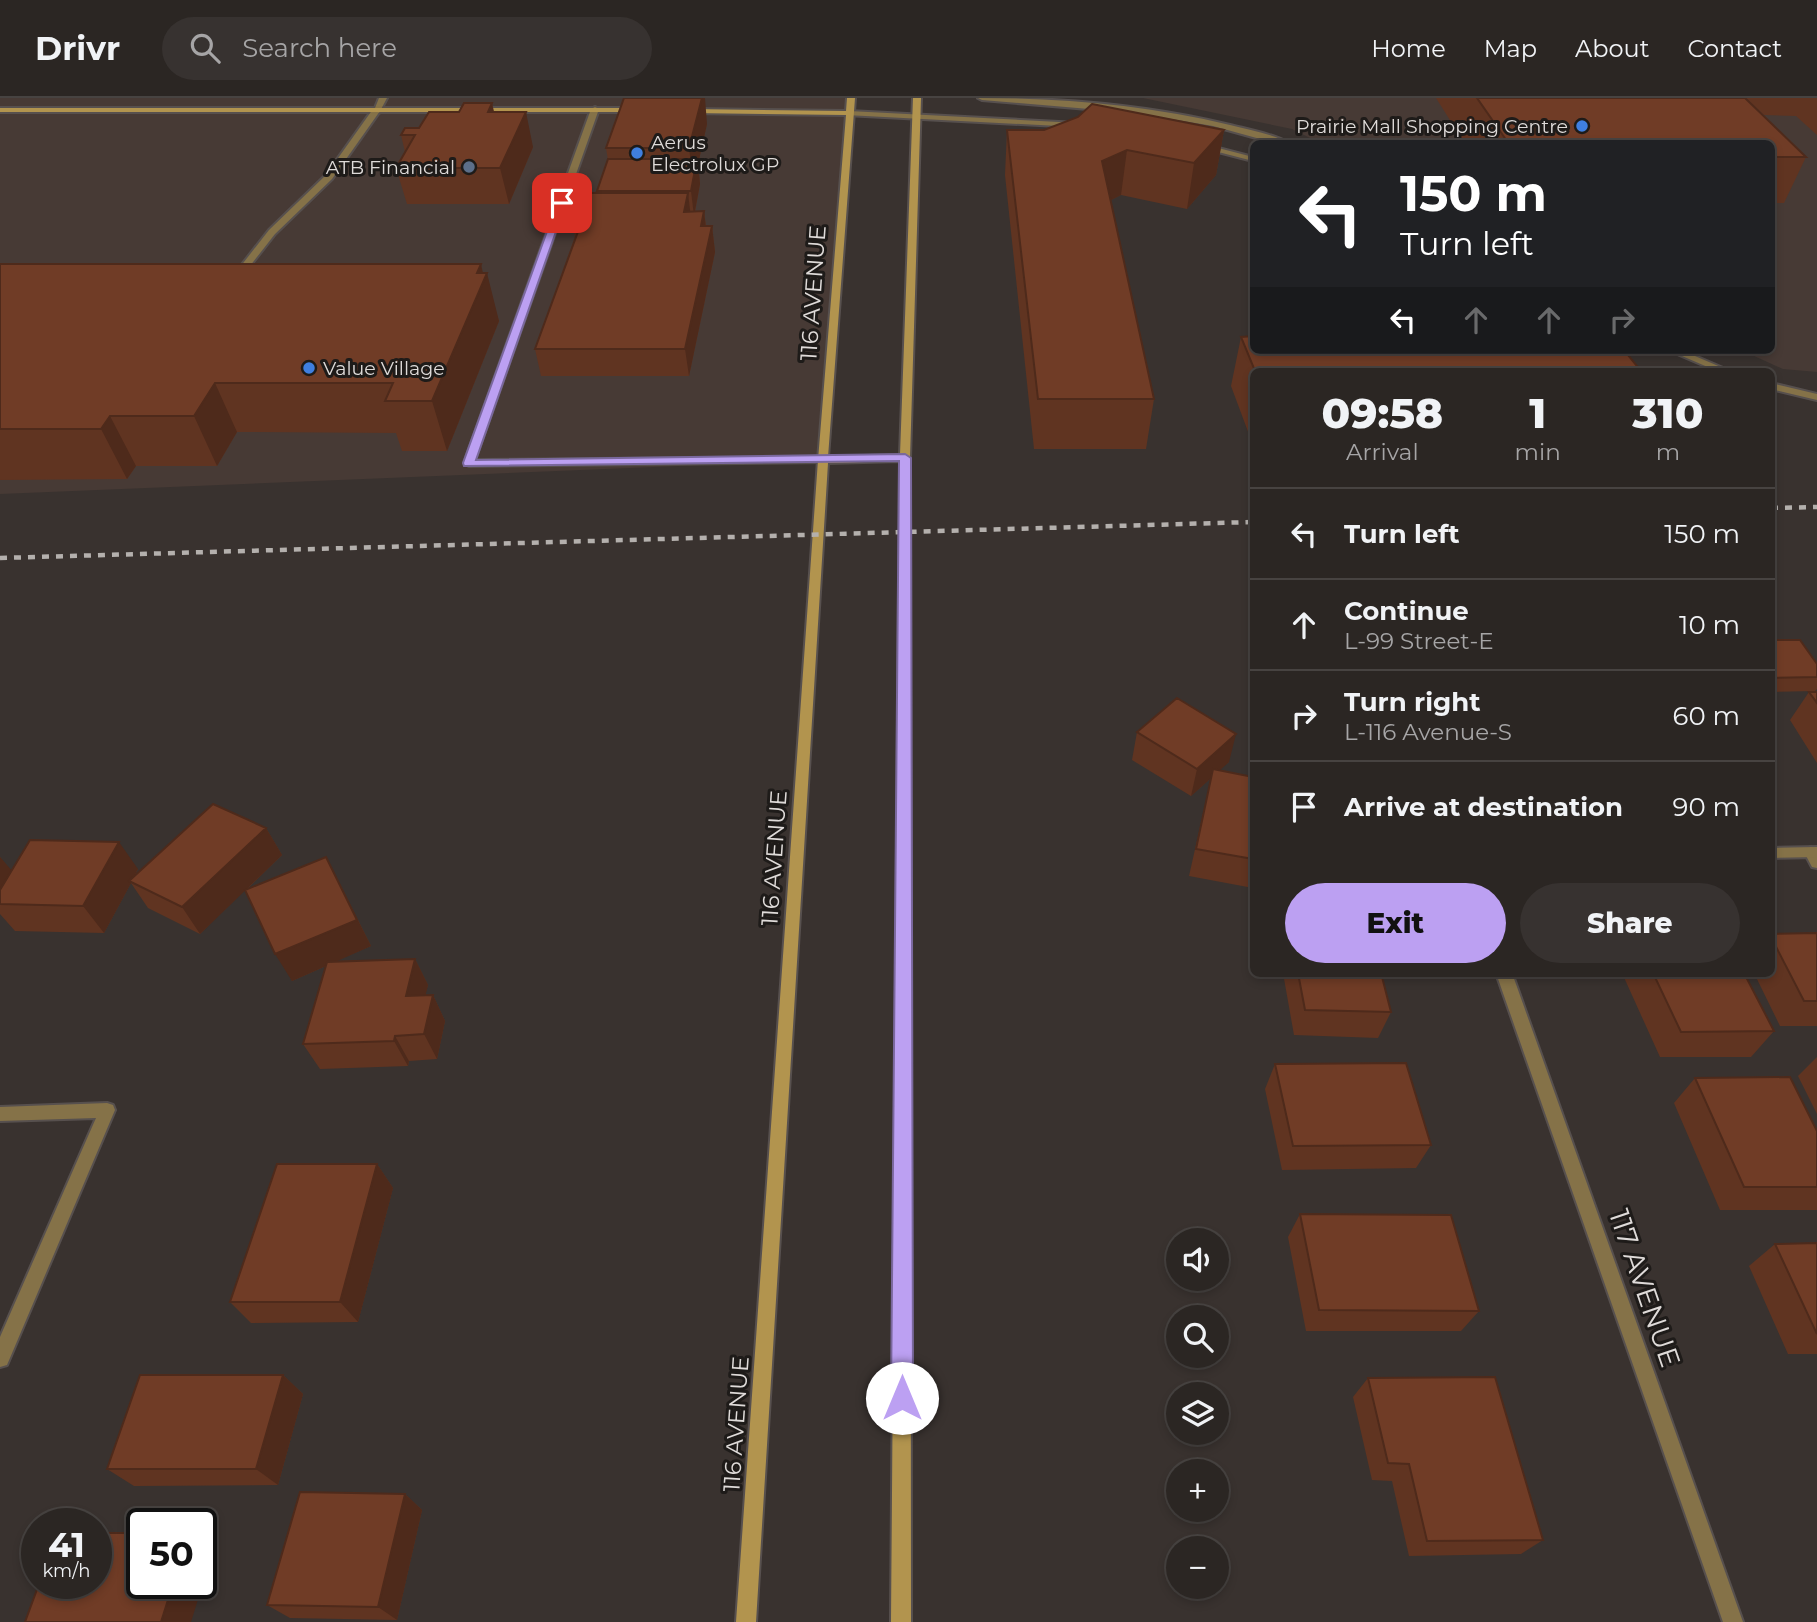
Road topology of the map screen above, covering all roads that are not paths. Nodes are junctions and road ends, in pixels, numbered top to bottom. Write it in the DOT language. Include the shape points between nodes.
graph roads {
  1 [pos="383,98"];
  2 [pos="850,98"];
  3 [pos="917,98"];
  4 [pos="982,98"];
  5 [pos="595,109"];
  6 [pos="0,110"];
  7 [pos="650,110"];
  8 [pos="677,110"];
  9 [pos="376,111"];
  10 [pos="849,114"];
  11 [pos="916,116"];
  12 [pos="1088,126"];
  13 [pos="1275,140"];
  14 [pos="1198,144"];
  15 [pos="1250,158"];
  16 [pos="232,284"];
  17 [pos="1683,354"];
  18 [pos="1718,368"];
  19 [pos="1775,387"];
  20 [pos="1817,397"];
  21 [pos="905,458"];
  22 [pos="823,460"];
  23 [pos="1775,853"];
  24 [pos="1815,856"];
  25 [pos="1505,977"];
  26 [pos="0,1114"];
  27 [pos="0,1358"];
  28 [pos="746,1622"];
  29 [pos="901,1622"];
  30 [pos="1733,1622"];
  1 -- 9 [label="street"];
  2 -- 10 [label="main road, 116 AVENUE"];
  3 -- 11 [label="main road"];
  4 -- 13 [label="street" via="1171,113"];
  5 -- 7 [label="main road"];
  5 -- 9 [label="main road"];
  5 -- 22 [label="street" via="469,463"];
  6 -- 9 [label="main road"];
  8 -- 10 [label="main road"];
  9 -- 16 [label="street" via="329,177 272,232"];
  10 -- 11 [label="street"];
  10 -- 22 [label="main road, 116 AVENUE"];
  11 -- 12 [label="street"];
  11 -- 21 [label="main road"];
  14 -- 15 [label="street"];
  17 -- 18 [label="street"];
  19 -- 20 [label="street"];
  21 -- 22 [label="main road"];
  21 -- 29 [label="main road"];
  22 -- 28 [label="main road, 116 AVENUE"];
  23 -- 24 [label="street"];
  25 -- 30 [label="street, 117 AVENUE"];
  26 -- 27 [label="street" via="107,1110"];
}
